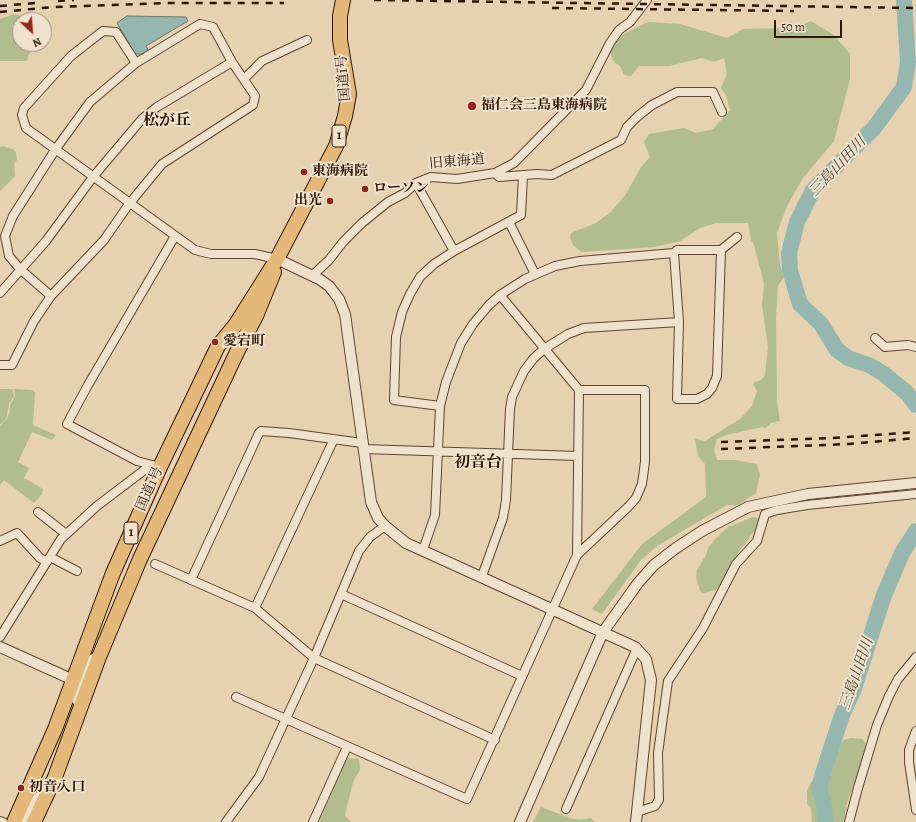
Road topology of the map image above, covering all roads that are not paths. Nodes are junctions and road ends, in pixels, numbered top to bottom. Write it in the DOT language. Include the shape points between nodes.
graph roads {
  1 [pos="343,0"];
  2 [pos="647,0"];
  3 [pos="307,40"];
  4 [pos="232,62"];
  5 [pos="136,63"];
  6 [pos="244,79"];
  7 [pos="722,112"];
  8 [pos="55,150"];
  9 [pos="495,173"];
  10 [pos="523,175"];
  11 [pos="93,177"];
  12 [pos="416,183"];
  13 [pos="129,204"];
  14 [pos="509,222"];
  15 [pos="175,236"];
  16 [pos="736,237"];
  17 [pos="721,250"];
  18 [pos="454,251"];
  19 [pos="674,253"];
  20 [pos="276,259"];
  21 [pos="20,269"];
  22 [pos="535,274"];
  23 [pos="313,275"];
  24 [pos="0,293"];
  25 [pos="500,295"];
  26 [pos="51,296"];
  27 [pos="679,322"];
  28 [pos="875,338"];
  29 [pos="916,347"];
  30 [pos="544,349"];
  31 [pos="0,365"];
  32 [pos="579,390"];
  33 [pos="440,406"];
  34 [pos="334,439"];
  35 [pos="362,446"];
  36 [pos="439,452"];
  37 [pos="508,454"];
  38 [pos="578,456"];
  39 [pos="155,466"];
  40 [pos="916,483"];
  41 [pos="916,494"];
  42 [pos="38,512"];
  43 [pos="385,526"];
  44 [pos="66,534"];
  45 [pos="0,541"];
  46 [pos="423,550"];
  47 [pos="578,555"];
  48 [pos="48,559"];
  49 [pos="155,564"];
  50 [pos="77,571"];
  51 [pos="482,576"];
  52 [pos="191,580"];
  53 [pos="341,594"];
  54 [pos="255,608"];
  55 [pos="554,608"];
  56 [pos="604,632"];
  57 [pos="0,637"];
  58 [pos="0,647"];
  59 [pos="637,648"];
  60 [pos="99,657"];
  61 [pos="916,657"];
  62 [pos="314,658"];
  63 [pos="522,676"];
  64 [pos="76,682"];
  65 [pos="236,697"];
  66 [pos="81,706"];
  67 [pos="286,719"];
  68 [pos="916,731"];
  69 [pos="494,740"];
  70 [pos="347,747"];
  71 [pos="47,795"];
  72 [pos="566,809"];
  73 [pos="916,810"];
  74 [pos="636,817"];
  75 [pos="14,822"];
  76 [pos="21,822"];
  77 [pos="34,822"];
  78 [pos="226,822"];
  79 [pos="312,822"];
  80 [pos="520,822"];
  81 [pos="850,822"];
  1 -- 20 [label="highway, 国道1号 / 1" via="340,40 349,94 345,116 336,146"];
  2 -- 9 [label="street, 旧東海道" via="610,43 586,90 514,163"];
  3 -- 6 [label="street" via="262,61"];
  4 -- 5 [label="street" via="214,27 200,24"];
  4 -- 6 [label="street"];
  4 -- 11 [label="street" via="157,107 142,119"];
  5 -- 8 [label="street" via="90,102"];
  5 -- 8 [label="street" via="116,32 103,31 71,56 43,86 24,108 23,121 32,134"];
  6 -- 13 [label="street" via="255,96 253,106 162,164"];
  7 -- 10 [label="street" via="713,92 678,92 652,105 638,116 617,143 552,175"];
  8 -- 11 [label="street"];
  8 -- 21 [label="street" via="13,216 5,236 9,256"];
  9 -- 10 [label="street" via="499,177"];
  9 -- 12 [label="street, 旧東海道" via="457,179 431,177"];
  10 -- 14 [label="street" via="523,213"];
  11 -- 13 [label="street"];
  11 -- 21 [label="street" via="46,241"];
  12 -- 18 [label="street"];
  12 -- 23 [label="street, 旧東海道" via="362,223"];
  13 -- 15 [label="street"];
  13 -- 26 [label="street" via="104,240"];
  14 -- 18 [label="street"];
  14 -- 22 [label="street"];
  15 -- 20 [label="street" via="201,252 241,253"];
  15 -- 39 [label="street" via="67,424 117,452"];
  16 -- 17 [label="street"];
  17 -- 19 [label="street" via="677,250"];
  17 -- 27 [label="street" via="717,376 706,394 691,400 677,399"];
  18 -- 33 [label="street" via="434,264 418,280 402,312 396,337 394,400"];
  19 -- 22 [label="street" via="580,261 554,266"];
  19 -- 27 [label="street"];
  20 -- 23 [label="street"];
  20 -- 39 [label="highway, 国道1号 / 1" via="236,324 218,346"];
  20 -- 60 [label="highway, 国道1号 / 1" via="273,277 265,297 140,559"];
  21 -- 24 [label="street"];
  21 -- 26 [label="street"];
  22 -- 25 [label="street"];
  23 -- 35 [label="street" via="329,286 339,299 345,314"];
  25 -- 30 [label="street"];
  25 -- 33 [label="street" via="473,324 461,343"];
  26 -- 31 [label="street" via="34,321 12,365"];
  27 -- 30 [label="street" via="584,328 568,334"];
  28 -- 29 [label="street" via="885,347"];
  30 -- 32 [label="street"];
  30 -- 37 [label="street" via="524,371 512,397"];
  32 -- 38 [label="street"];
  32 -- 47 [label="street" via="645,390 645,415 644,478 640,490 629,506"];
  33 -- 36 [label="street"];
  34 -- 35 [label="street"];
  34 -- 52 [label="street" via="261,431"];
  34 -- 54 [label="street"];
  35 -- 36 [label="street"];
  35 -- 43 [label="street" via="371,502 378,518"];
  36 -- 37 [label="street"];
  36 -- 46 [label="street" via="436,515"];
  37 -- 38 [label="street"];
  37 -- 51 [label="street" via="503,518"];
  38 -- 47 [label="street"];
  39 -- 44 [label="street" via="97,506"];
  39 -- 64 [label="highway, 国道1号 / 1" via="113,573"];
  40 -- 56 [label="street" via="808,494 748,507 702,531 654,565 638,583"];
  41 -- 74 [label="street" via="807,505 765,514 757,541 736,564 703,628 668,681 658,753 659,800 655,806"];
  42 -- 44 [label="street"];
  43 -- 46 [label="street" via="406,543"];
  43 -- 53 [label="street" via="364,544"];
  44 -- 48 [label="street"];
  45 -- 48 [label="street" via="17,533 40,558"];
  46 -- 51 [label="street"];
  47 -- 55 [label="street"];
  48 -- 50 [label="street"];
  48 -- 57 [label="street"];
  49 -- 52 [label="street"];
  51 -- 55 [label="street"];
  52 -- 54 [label="street"];
  53 -- 62 [label="street"];
  53 -- 63 [label="street"];
  54 -- 62 [label="street"];
  55 -- 56 [label="street"];
  55 -- 63 [label="street"];
  56 -- 59 [label="street"];
  56 -- 80 [label="street"];
  58 -- 64 [label="street"];
  59 -- 72 [label="street"];
  59 -- 74 [label="street" via="646,658 651,680"];
  60 -- 64 [label="street" via="88,661"];
  60 -- 66 [label="highway, 国道1号 / 1"];
  61 -- 81 [label="street" via="898,679 877,725"];
  62 -- 67 [label="street"];
  62 -- 69 [label="street"];
  63 -- 69 [label="street"];
  64 -- 66 [label="street" via="75,697"];
  64 -- 75 [label="highway, 国道1号 / 1"];
  65 -- 67 [label="street"];
  66 -- 71 [label="highway, 国道1号 / 1"];
  67 -- 70 [label="street"];
  67 -- 78 [label="street" via="259,777"];
  68 -- 73 [label="street" via="909,756"];
  69 -- 70 [label="street" via="467,799"];
  70 -- 79 [label="street"];
  71 -- 76 [label="street" via="36,797"];
  71 -- 77 [label="highway, 国道1号 / 1"];
}
